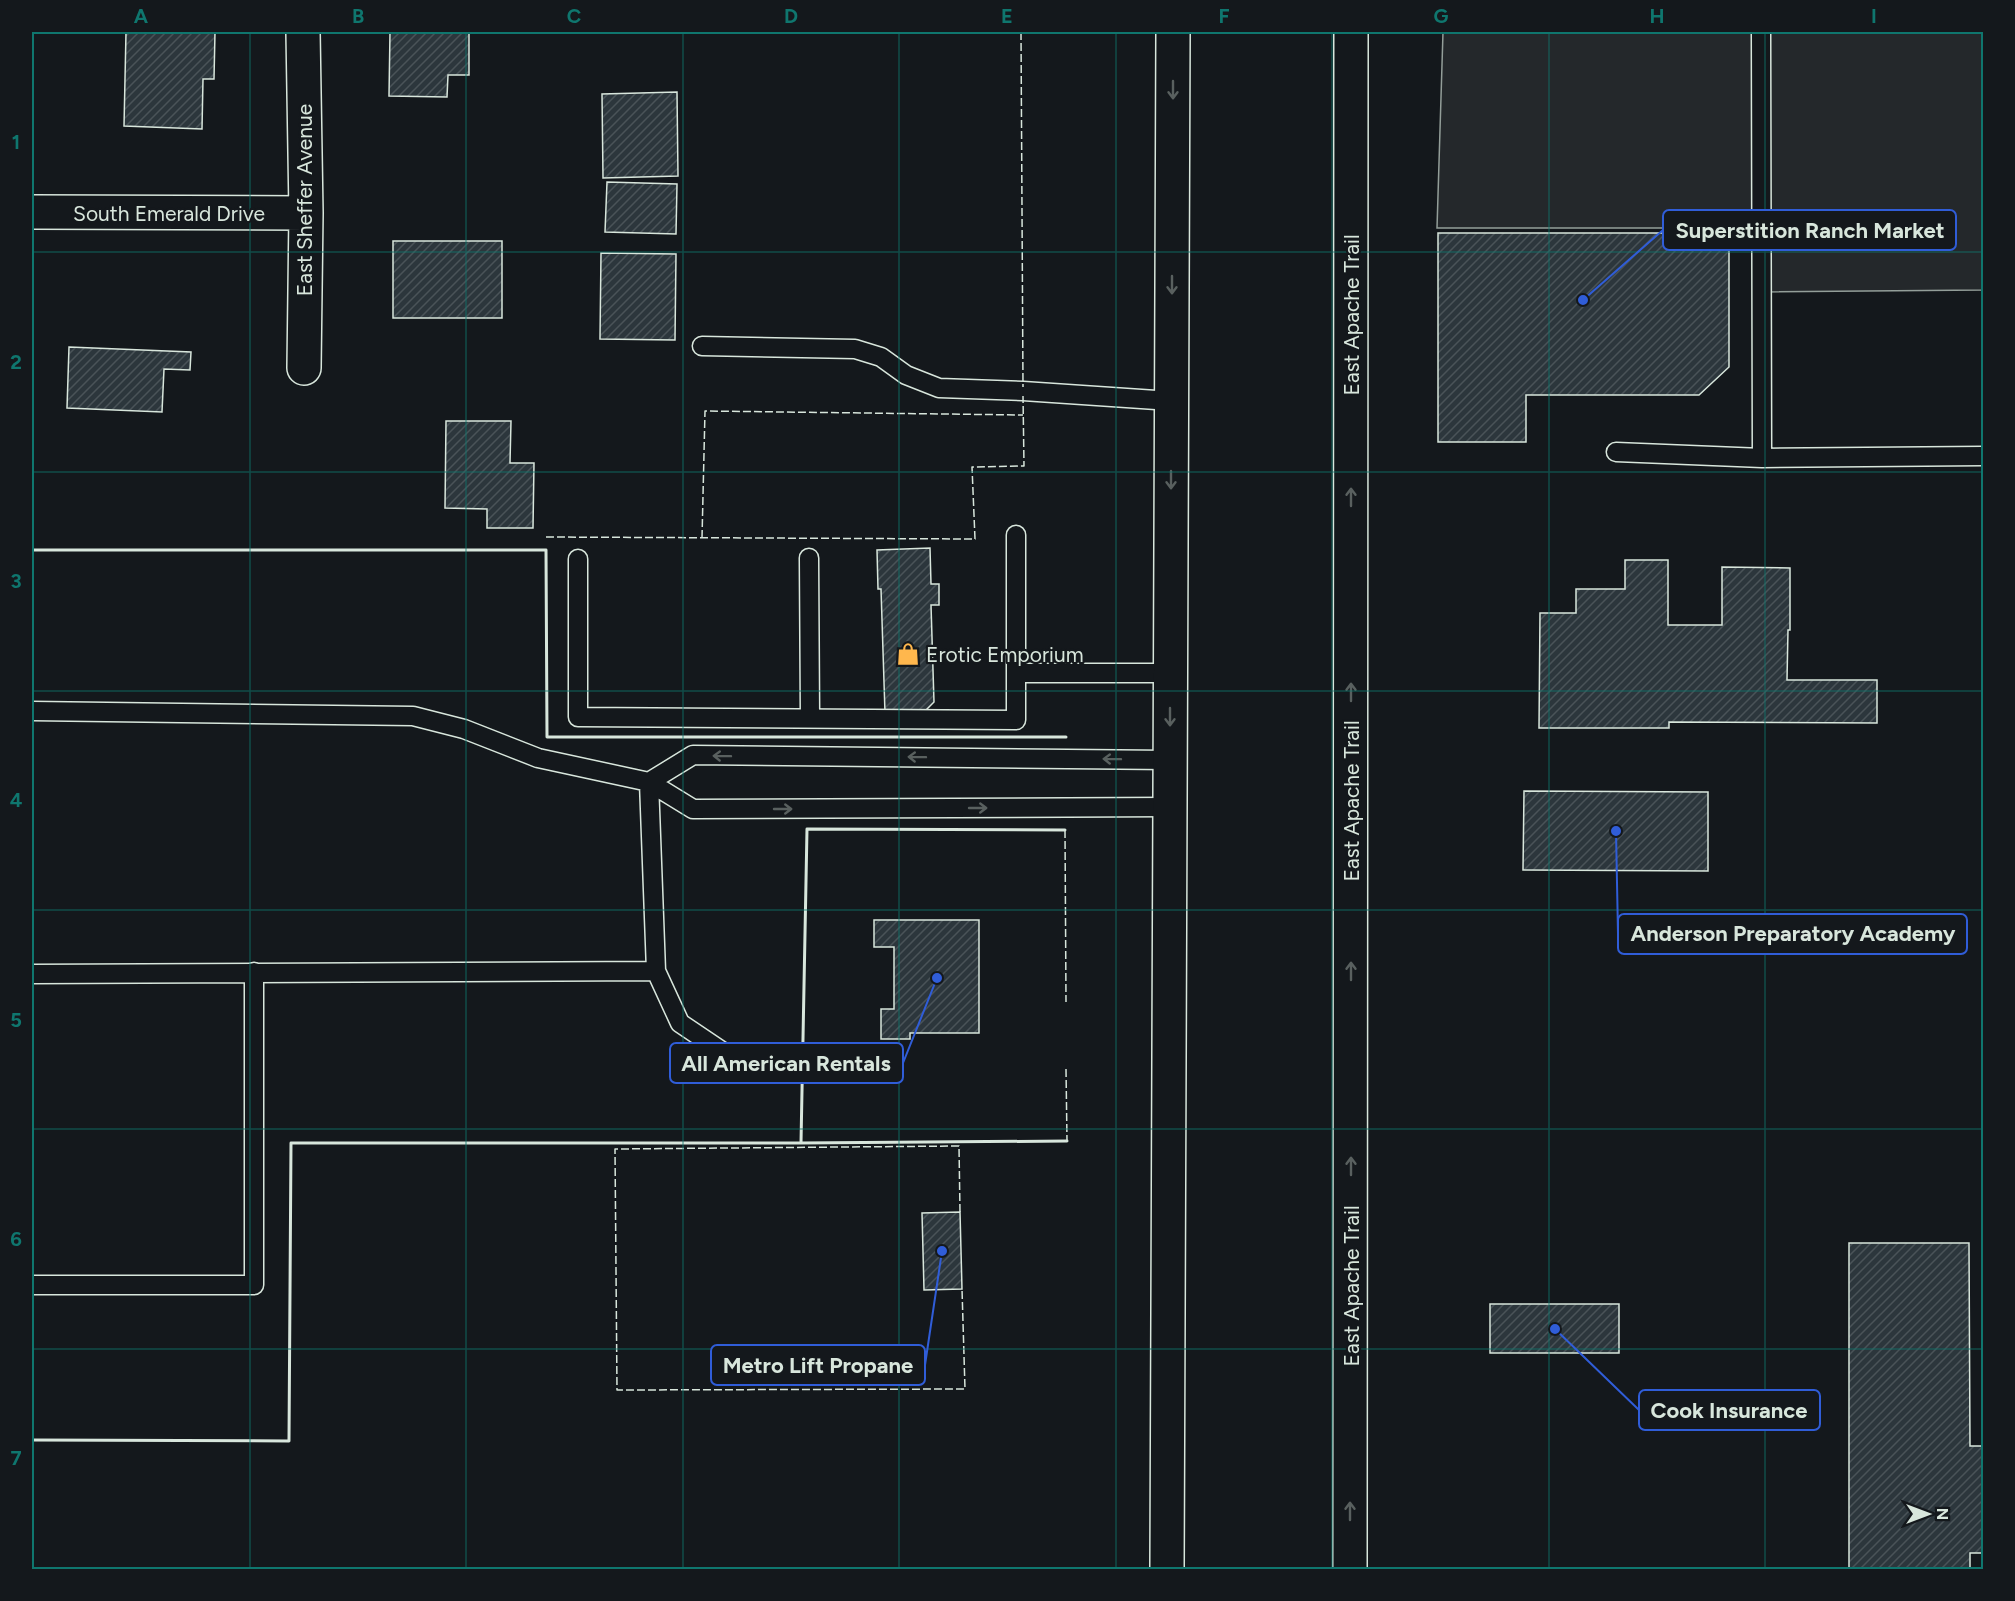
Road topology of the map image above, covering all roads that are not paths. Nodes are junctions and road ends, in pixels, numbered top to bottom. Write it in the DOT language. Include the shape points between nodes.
graph roads {
  1 [pos="303,32"];
  2 [pos="1173,32"];
  3 [pos="1351,32"];
  4 [pos="1761,32"];
  5 [pos="32,213"];
  6 [pos="306,213"];
  7 [pos="702,346"];
  8 [pos="304,368"];
  9 [pos="1171,401"];
  10 [pos="1616,452"];
  11 [pos="1983,456"];
  12 [pos="1762,458"];
  13 [pos="1016,535"];
  14 [pos="809,558"];
  15 [pos="578,559"];
  16 [pos="1016,673"];
  17 [pos="1170,673"];
  18 [pos="32,711"];
  19 [pos="810,718"];
  20 [pos="1170,760"];
  21 [pos="649,782"];
  22 [pos="1169,807"];
  23 [pos="656,971"];
  24 [pos="254,972"];
  25 [pos="32,974"];
  26 [pos="786,1072"];
  27 [pos="32,1285"];
  28 [pos="1167,1569"];
  29 [pos="1350,1569"];
  1 -- 6 [label="main road, East Sheffer Avenue"];
  2 -- 9 [label="main road, one-way"];
  29 -- 3 [label="main road, East Apache Trail, one-way"];
  4 -- 12 [label="lane"];
  5 -- 6 [label="main road, South Emerald Drive"];
  6 -- 8 [label="main road, East Sheffer Avenue"];
  7 -- 9 [label="lane" via="855,349 881,357 906,375 939,388"];
  9 -- 17 [label="main road, one-way"];
  10 -- 12 [label="lane"];
  11 -- 12 [label="lane"];
  13 -- 16 [label="lane"];
  14 -- 19 [label="lane"];
  15 -- 19 [label="lane" via="578,717"];
  16 -- 17 [label="lane"];
  16 -- 19 [label="lane" via="1016,720"];
  17 -- 20 [label="main road, one-way"];
  18 -- 21 [label="lane" via="413,716 464,729 538,758"];
  20 -- 21 [label="lane, one-way" via="693,755"];
  20 -- 22 [label="main road"];
  21 -- 22 [label="lane, one-way" via="693,809"];
  21 -- 23 [label="lane"];
  22 -- 28 [label="main road"];
  23 -- 24 [label="lane"];
  23 -- 26 [label="lane" via="680,1023 726,1054"];
  24 -- 25 [label="lane"];
  24 -- 27 [label="lane" via="254,1285"];
}
